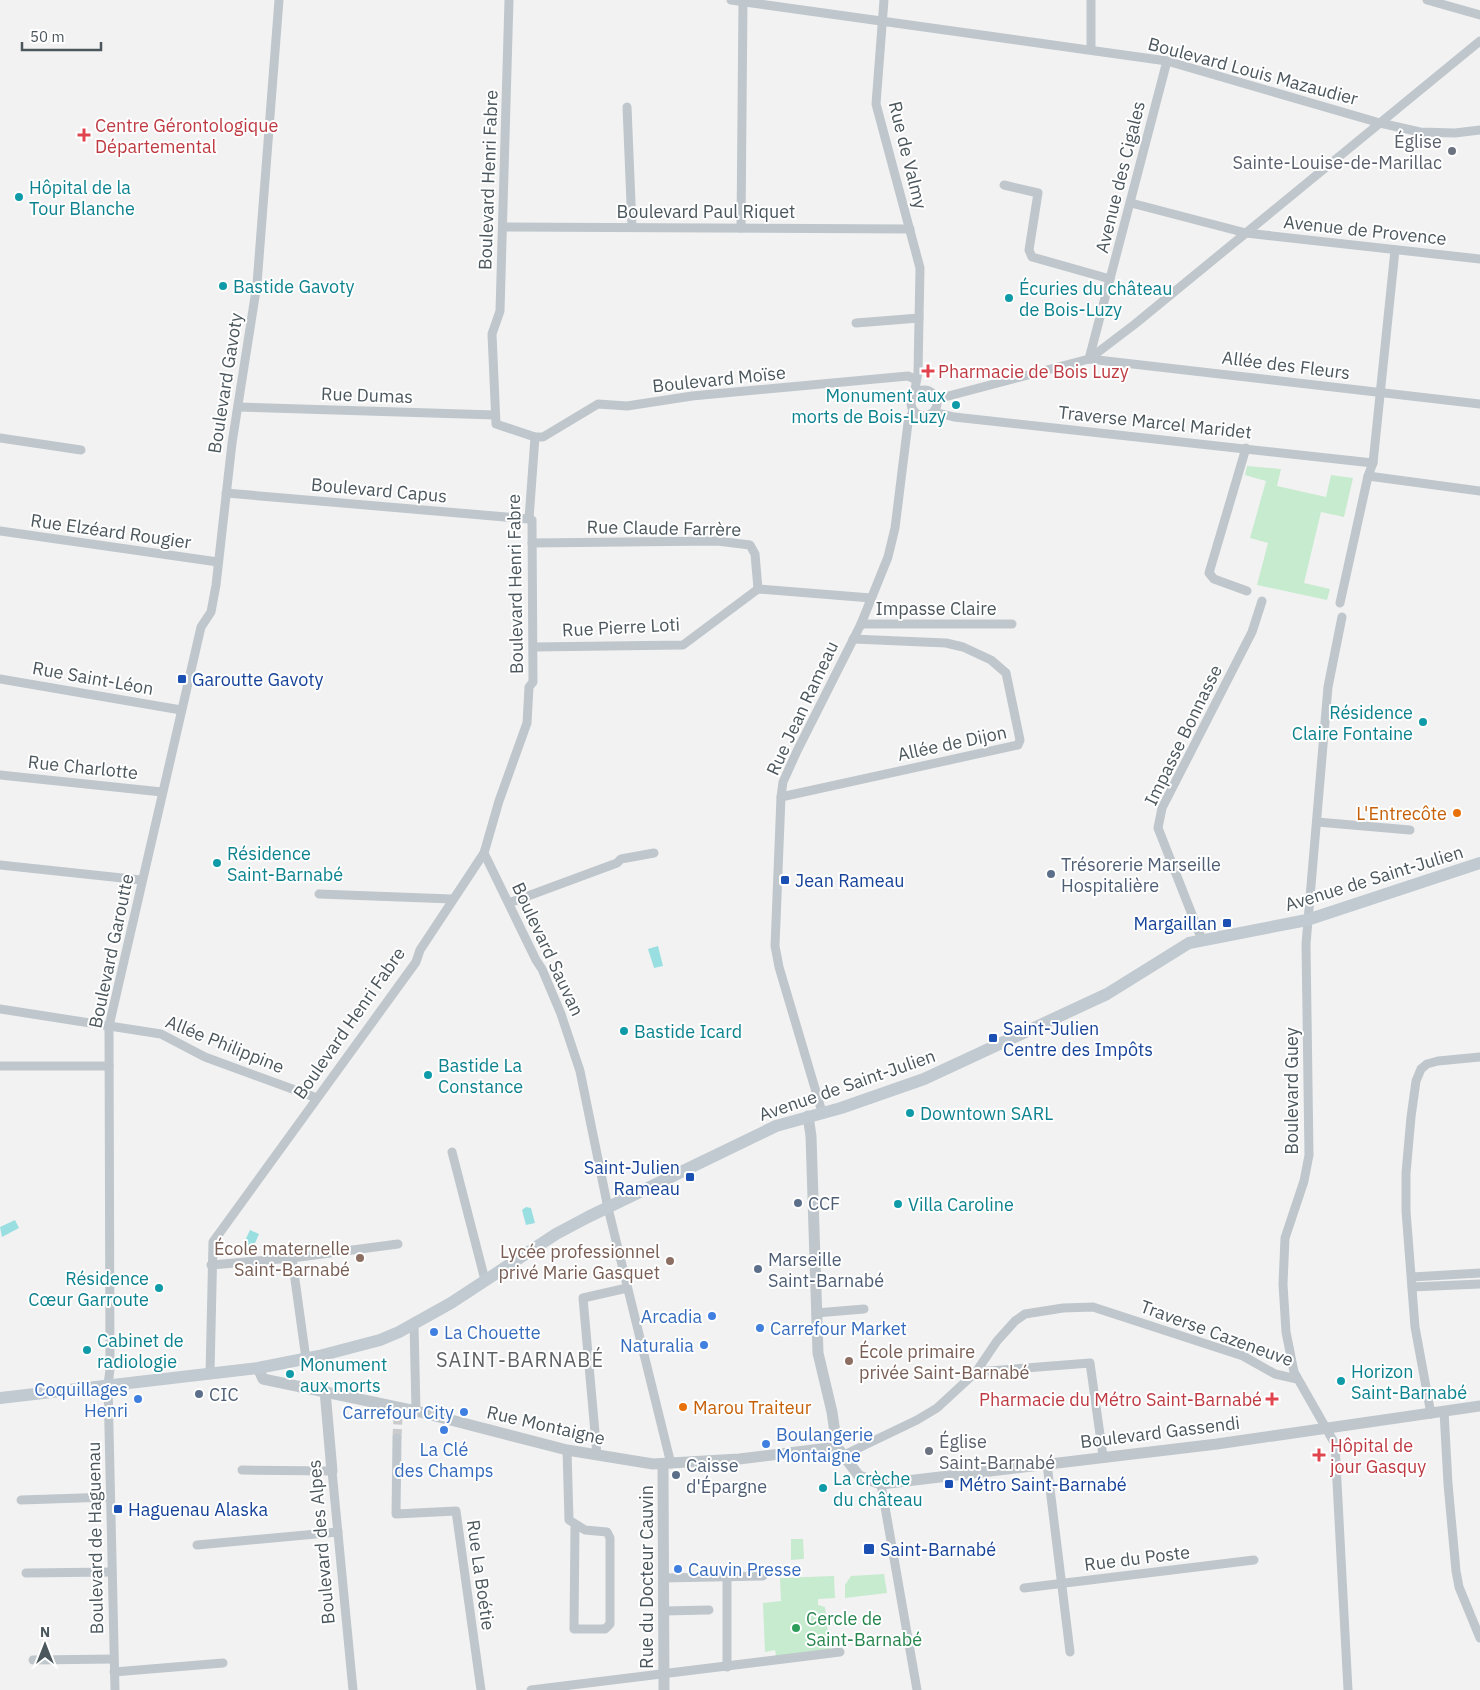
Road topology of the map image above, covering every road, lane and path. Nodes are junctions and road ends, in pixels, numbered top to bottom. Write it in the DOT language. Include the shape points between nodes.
graph roads {
  1 [pos="279,0"];
  2 [pos="509,0"];
  3 [pos="731,0"];
  4 [pos="884,0"];
  5 [pos="1091,0"];
  6 [pos="1427,0"];
  7 [pos="744,1"];
  8 [pos="1480,15"];
  9 [pos="882,20"];
  10 [pos="1480,41"];
  11 [pos="1091,49"];
  12 [pos="1167,61"];
  13 [pos="627,107"];
  14 [pos="1380,123"];
  15 [pos="1480,130"];
  16 [pos="1004,186"];
  17 [pos="1131,203"];
  18 [pos="503,227"];
  19 [pos="632,227"];
  20 [pos="740,228"];
  21 [pos="910,229"];
  22 [pos="1246,233"];
  23 [pos="1395,250"];
  24 [pos="1480,259"];
  25 [pos="1106,278"];
  26 [pos="919,318"];
  27 [pos="856,323"];
  28 [pos="1089,359"];
  29 [pos="915,379"];
  30 [pos="1379,393"];
  31 [pos="914,395"];
  32 [pos="937,399"];
  33 [pos="1480,404"];
  34 [pos="238,407"];
  35 [pos="913,411"];
  36 [pos="934,412"];
  37 [pos="495,414"];
  38 [pos="535,437"];
  39 [pos="0,438"];
  40 [pos="1246,448"];
  41 [pos="81,450"];
  42 [pos="1373,463"];
  43 [pos="1368,476"];
  44 [pos="1480,491"];
  45 [pos="226,493"];
  46 [pos="529,519"];
  47 [pos="0,531"];
  48 [pos="532,543"];
  49 [pos="218,562"];
  50 [pos="758,589"];
  51 [pos="1248,591"];
  52 [pos="872,598"];
  53 [pos="1262,601"];
  54 [pos="1340,603"];
  55 [pos="1342,617"];
  56 [pos="861,624"];
  57 [pos="1012,624"];
  58 [pos="854,639"];
  59 [pos="534,647"];
  60 [pos="0,679"];
  61 [pos="181,710"];
  62 [pos="0,775"];
  63 [pos="162,792"];
  64 [pos="781,797"];
  65 [pos="1317,822"];
  66 [pos="1410,830"];
  67 [pos="484,852"];
  68 [pos="654,853"];
  69 [pos="1480,863"];
  70 [pos="0,865"];
  71 [pos="141,880"];
  72 [pos="319,894"];
  73 [pos="452,899"];
  74 [pos="509,904"];
  75 [pos="1308,920"];
  76 [pos="1202,940"];
  77 [pos="0,1009"];
  78 [pos="109,1026"];
  79 [pos="1480,1057"];
  80 [pos="0,1066"];
  81 [pos="110,1066"];
  82 [pos="317,1098"];
  83 [pos="822,1112"];
  84 [pos="808,1116"];
  85 [pos="452,1152"];
  86 [pos="608,1208"];
  87 [pos="398,1244"];
  88 [pos="292,1258"];
  89 [pos="211,1265"];
  90 [pos="1480,1273"];
  91 [pos="1412,1277"];
  92 [pos="485,1280"];
  93 [pos="1480,1284"];
  94 [pos="1412,1287"];
  95 [pos="627,1288"];
  96 [pos="864,1309"];
  97 [pos="816,1313"];
  98 [pos="414,1324"];
  99 [pos="306,1360"];
  100 [pos="258,1368"];
  101 [pos="976,1372"];
  102 [pos="210,1374"];
  103 [pos="1298,1379"];
  104 [pos="108,1385"];
  105 [pos="325,1391"];
  106 [pos="0,1398"];
  107 [pos="1480,1406"];
  108 [pos="416,1411"];
  109 [pos="1444,1412"];
  110 [pos="1431,1414"];
  111 [pos="1326,1428"];
  112 [pos="397,1438"];
  113 [pos="567,1450"];
  114 [pos="840,1451"];
  115 [pos="598,1455"];
  116 [pos="1103,1456"];
  117 [pos="667,1464"];
  118 [pos="1047,1464"];
  119 [pos="242,1470"];
  120 [pos="332,1471"];
  121 [pos="881,1484"];
  122 [pos="110,1497"];
  123 [pos="21,1500"];
  124 [pos="575,1526"];
  125 [pos="338,1532"];
  126 [pos="197,1546"];
  127 [pos="1254,1560"];
  128 [pos="112,1572"];
  129 [pos="26,1573"];
  130 [pos="763,1576"];
  131 [pos="727,1577"];
  132 [pos="663,1578"];
  133 [pos="1062,1584"];
  134 [pos="1024,1588"];
  135 [pos="709,1610"];
  136 [pos="664,1611"];
  137 [pos="1480,1638"];
  138 [pos="840,1652"];
  139 [pos="1070,1652"];
  140 [pos="114,1659"];
  141 [pos="34,1660"];
  142 [pos="223,1663"];
  143 [pos="727,1667"];
  144 [pos="114,1672"];
  145 [pos="664,1675"];
  146 [pos="115,1690"];
  147 [pos="353,1690"];
  148 [pos="481,1690"];
  149 [pos="531,1690"];
  150 [pos="664,1690"];
  151 [pos="917,1690"];
  152 [pos="1348,1690"];
  1 -- 34 [label="street, Boulevard Gavoty" via="256,284"];
  2 -- 18 [label="street, Boulevard Henri Fabre"];
  3 -- 7 [label="street, Boulevard Louis Mazaudier"];
  4 -- 9 [label="street, Rue de Valmy"];
  5 -- 11 [label="street"];
  6 -- 8 [label="street"];
  7 -- 9 [label="street, Boulevard Louis Mazaudier"];
  7 -- 20 [label="street"];
  9 -- 11 [label="street, Boulevard Louis Mazaudier"];
  9 -- 21 [label="street, Rue de Valmy" via="876,104"];
  10 -- 14 [label="street"];
  11 -- 12 [label="street, Boulevard Louis Mazaudier"];
  12 -- 14 [label="street, Boulevard Louis Mazaudier"];
  12 -- 17 [label="street, Avenue des Cigales"];
  13 -- 19 [label="street"];
  14 -- 15 [label="street, Boulevard Louis Mazaudier" via="1420,132"];
  14 -- 22 [label="street"];
  16 -- 25 [label="street" via="1038,193 1030,250 1032,256"];
  17 -- 22 [label="street, Avenue de Provence"];
  17 -- 25 [label="street, Avenue des Cigales"];
  18 -- 19 [label="street, Boulevard Paul Riquet"];
  18 -- 37 [label="street, Boulevard Henri Fabre" via="500,310 492,334"];
  19 -- 20 [label="street, Boulevard Paul Riquet"];
  20 -- 21 [label="street, Boulevard Paul Riquet"];
  21 -- 26 [label="street" via="920,268"];
  22 -- 23 [label="street, Avenue de Provence"];
  22 -- 28 [label="street"];
  23 -- 24 [label="street, Avenue de Provence"];
  23 -- 30 [label="street"];
  25 -- 28 [label="street, Avenue des Cigales"];
  26 -- 27 [label="street"];
  26 -- 29 [label="street" via="918,372"];
  28 -- 30 [label="street, Allée des Fleurs"];
  28 -- 32 [label="street"];
  29 -- 31 [label="street"];
  29 -- 38 [label="street, Boulevard Moïse" via="908,376 692,396 628,406 598,404 543,437"];
  30 -- 33 [label="street, Allée des Fleurs"];
  30 -- 42 [label="street"];
  31 -- 32 [label="street" via="926,390"];
  31 -- 35 [label="street"];
  32 -- 36 [label="street"];
  34 -- 37 [label="street, Rue Dumas"];
  34 -- 45 [label="street, Boulevard Gavoty"];
  35 -- 36 [label="street" via="924,417"];
  35 -- 52 [label="street, Rue Jean Rameau" via="902,456 895,528"];
  36 -- 40 [label="street, Traverse Marcel Maridet" via="954,417"];
  37 -- 38 [label="street" via="496,424"];
  38 -- 46 [label="street, Boulevard Henri Fabre"];
  39 -- 41 [label="street"];
  40 -- 42 [label="street, Traverse Marcel Maridet"];
  40 -- 51 [label="street" via="1209,573 1214,579"];
  42 -- 43 [label="street"];
  43 -- 44 [label="street"];
  43 -- 54 [label="street"];
  45 -- 46 [label="street, Boulevard Capus"];
  45 -- 49 [label="street, Boulevard Gavoty"];
  46 -- 48 [label="street, Boulevard Henri Fabre" via="532,520"];
  47 -- 49 [label="street, Rue Elzéard Rougier"];
  48 -- 50 [label="street, Rue Claude Farrère" via="717,541 750,545 756,554"];
  48 -- 59 [label="street, Boulevard Henri Fabre"];
  49 -- 61 [label="street, Boulevard Garoutte" via="211,612 201,627"];
  50 -- 52 [label="street"];
  50 -- 59 [label="street, Rue Pierre Loti" via="683,645"];
  52 -- 56 [label="street, Rue Jean Rameau"];
  53 -- 76 [label="street, Impasse Bonnasse" via="1252,632 1162,808 1158,828"];
  55 -- 65 [label="street, Boulevard Guey" via="1328,687"];
  56 -- 57 [label="street, Impasse Claire"];
  56 -- 58 [label="street, Rue Jean Rameau"];
  58 -- 64 [label="street, Rue Jean Rameau" via="797,751 783,782"];
  58 -- 64 [label="street, Allée de Dijon" via="946,643 991,660 1006,673 1020,740 1018,745"];
  59 -- 67 [label="street, Boulevard Henri Fabre" via="527,723"];
  60 -- 61 [label="street, Rue Saint-Léon"];
  61 -- 63 [label="street, Boulevard Garoutte"];
  62 -- 63 [label="street, Rue Charlotte"];
  63 -- 71 [label="street, Boulevard Garoutte"];
  64 -- 83 [label="street, Rue Jean Rameau" via="775,946 778,967"];
  65 -- 66 [label="street"];
  65 -- 75 [label="street, Boulevard Guey"];
  67 -- 73 [label="street, Boulevard Henri Fabre"];
  67 -- 74 [label="street, Boulevard Sauvan"];
  68 -- 74 [label="street" via="621,858 617,863"];
  69 -- 75 [label="main road, Avenue de Saint-Julien"];
  70 -- 71 [label="street"];
  71 -- 78 [label="street, Boulevard Garoutte"];
  72 -- 73 [label="street"];
  73 -- 82 [label="street, Boulevard Henri Fabre" via="416,962"];
  74 -- 86 [label="street, Boulevard Sauvan" via="542,969 575,1054 591,1116"];
  75 -- 76 [label="main road, Avenue de Saint-Julien"];
  75 -- 103 [label="street, Boulevard Guey" via="1309,1155 1285,1238 1283,1284 1289,1358"];
  76 -- 83 [label="main road, Avenue de Saint-Julien" via="1189,943 1107,994 924,1079"];
  77 -- 78 [label="street, Allée Philippine"];
  78 -- 81 [label="street, Boulevard Garoutte"];
  78 -- 82 [label="street, Allée Philippine" via="161,1034 205,1056"];
  79 -- 91 [label="street" via="1428,1064 1421,1069 1416,1081 1406,1172"];
  80 -- 81 [label="street"];
  81 -- 104 [label="street, Boulevard Garoutte"];
  82 -- 89 [label="street, Boulevard Henri Fabre" via="213,1242"];
  83 -- 84 [label="main road, Avenue de Saint-Julien"];
  84 -- 86 [label="main road, Avenue de Saint-Julien" via="776,1126"];
  84 -- 97 [label="street"];
  85 -- 92 [label="street"];
  86 -- 92 [label="main road, Avenue de Saint-Julien" via="556,1234"];
  86 -- 95 [label="street, Boulevard Sauvan"];
  87 -- 88 [label="street"];
  88 -- 89 [label="street"];
  88 -- 99 [label="street"];
  89 -- 102 [label="street, Boulevard Henri Fabre"];
  90 -- 91 [label="street"];
  91 -- 94 [label="street"];
  92 -- 98 [label="main road, Avenue de Saint-Julien"];
  93 -- 94 [label="street"];
  94 -- 110 [label="street" via="1415,1327"];
  95 -- 115 [label="street" via="583,1298"];
  95 -- 117 [label="street, Boulevard Sauvan"];
  96 -- 97 [label="street"];
  97 -- 114 [label="street" via="818,1353"];
  98 -- 99 [label="main road, Avenue de Saint-Julien" via="380,1340"];
  98 -- 108 [label="street"];
  99 -- 100 [label="main road, Avenue de Saint-Julien"];
  100 -- 102 [label="main road, Avenue de Saint-Julien"];
  100 -- 105 [label="street, Rue Montaigne" via="263,1379"];
  101 -- 103 [label="street, Traverse Cazeneuve" via="997,1341 1026,1314 1093,1307 1243,1356 1275,1374"];
  101 -- 114 [label="street, Traverse Cazeneuve" via="936,1408 917,1420"];
  101 -- 116 [label="street" via="1090,1363"];
  102 -- 104 [label="main road, Avenue de Saint-Julien"];
  103 -- 111 [label="street, Boulevard Guey"];
  104 -- 106 [label="main road, Avenue de Saint-Julien"];
  104 -- 122 [label="street, Boulevard de Haguenau"];
  105 -- 108 [label="street, Rue Montaigne" via="397,1412"];
  105 -- 120 [label="street, Boulevard des Alpes"];
  107 -- 109 [label="street, Boulevard Gassendi"];
  108 -- 113 [label="street, Rue Montaigne"];
  109 -- 110 [label="street, Boulevard Gassendi"];
  109 -- 137 [label="street" via="1456,1571 1459,1587"];
  110 -- 111 [label="street, Boulevard Gassendi"];
  111 -- 116 [label="street, Boulevard Gassendi"];
  111 -- 152 [label="street, Boulevard Guey" via="1336,1448"];
  112 -- 148 [label="street, Rue La Boétie" via="396,1514 456,1511"];
  113 -- 115 [label="street, Rue Montaigne"];
  113 -- 124 [label="street" via="568,1516"];
  114 -- 117 [label="street, Rue Montaigne"];
  114 -- 121 [label="street" via="859,1476"];
  115 -- 117 [label="street, Rue Montaigne"];
  116 -- 118 [label="street, Boulevard Gassendi"];
  117 -- 132 [label="street, Rue du Docteur Cauvin"];
  118 -- 121 [label="street, Boulevard Gassendi"];
  118 -- 133 [label="street"];
  119 -- 120 [label="street"];
  120 -- 125 [label="street, Boulevard des Alpes"];
  121 -- 151 [label="street"];
  122 -- 123 [label="street"];
  122 -- 128 [label="street, Boulevard de Haguenau"];
  124 -- 124 [label="street" via="610,1534 610,1624 605,1629 574,1628"];
  125 -- 126 [label="street"];
  125 -- 147 [label="street, Boulevard des Alpes"];
  127 -- 133 [label="street, Rue du Poste"];
  128 -- 129 [label="street"];
  128 -- 140 [label="street, Boulevard de Haguenau"];
  130 -- 131 [label="street"];
  131 -- 132 [label="street"];
  131 -- 143 [label="street"];
  132 -- 136 [label="street, Rue du Docteur Cauvin"];
  133 -- 134 [label="street, Rue du Poste"];
  133 -- 139 [label="street"];
  135 -- 136 [label="street"];
  136 -- 145 [label="street, Rue du Docteur Cauvin"];
  138 -- 143 [label="street"];
  140 -- 141 [label="street"];
  140 -- 144 [label="street, Boulevard de Haguenau"];
  142 -- 144 [label="street"];
  143 -- 145 [label="street"];
  144 -- 146 [label="street, Boulevard de Haguenau"];
  145 -- 149 [label="street"];
  145 -- 150 [label="street, Rue du Docteur Cauvin"];
}
